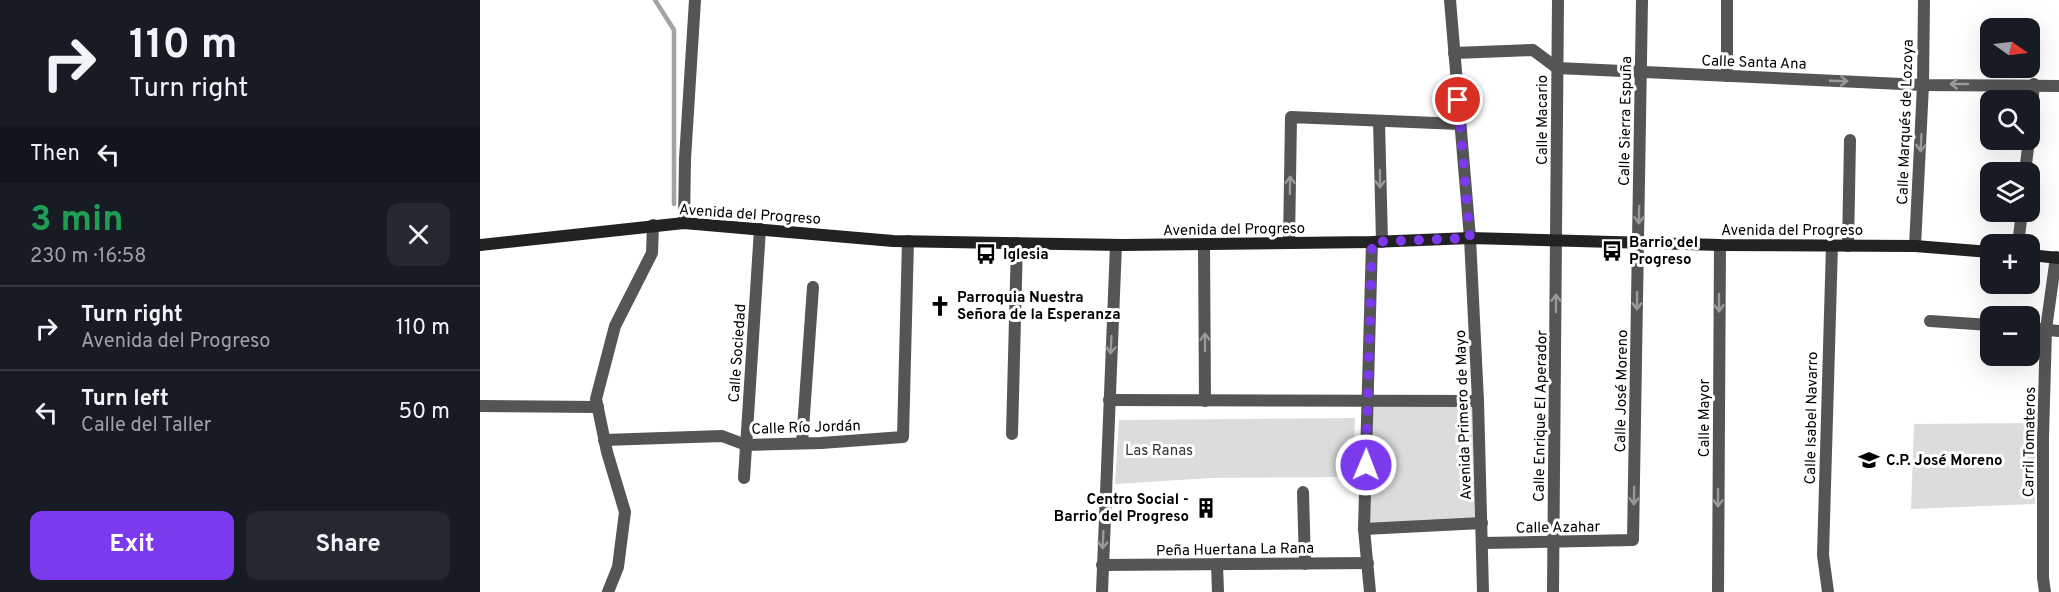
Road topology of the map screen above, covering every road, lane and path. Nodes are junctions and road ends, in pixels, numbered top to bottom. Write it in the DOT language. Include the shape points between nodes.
graph roads {
  1 [pos="695,0"];
  2 [pos="1450,0"];
  3 [pos="1558,0"];
  4 [pos="1642,0"];
  5 [pos="1727,0"];
  6 [pos="1923,0"];
  7 [pos="1454,53"];
  8 [pos="1557,68"];
  9 [pos="1637,72"];
  10 [pos="1727,76"];
  11 [pos="1923,84"];
  12 [pos="2034,84"];
  13 [pos="2059,86"];
  14 [pos="2033,90"];
  15 [pos="1379,121"];
  16 [pos="1460,124"];
  17 [pos="1850,140"];
  18 [pos="684,223"];
  19 [pos="653,225"];
  20 [pos="760,229"];
  21 [pos="1470,238"];
  22 [pos="908,241"];
  23 [pos="1557,241"];
  24 [pos="1377,242"];
  25 [pos="1638,242"];
  26 [pos="1017,243"];
  27 [pos="1288,243"];
  28 [pos="1116,244"];
  29 [pos="1204,244"];
  30 [pos="480,245"];
  31 [pos="1720,245"];
  32 [pos="1832,245"];
  33 [pos="1848,246"];
  34 [pos="1916,246"];
  35 [pos="1980,251"];
  36 [pos="2040,256"];
  37 [pos="2057,258"];
  38 [pos="813,287"];
  39 [pos="1930,321"];
  40 [pos="1980,324"];
  41 [pos="2053,330"];
  42 [pos="1108,400"];
  43 [pos="1478,400"];
  44 [pos="1205,401"];
  45 [pos="1367,402"];
  46 [pos="480,406"];
  47 [pos="598,407"];
  48 [pos="1012,434"];
  49 [pos="604,440"];
  50 [pos="802,443"];
  51 [pos="746,445"];
  52 [pos="744,478"];
  53 [pos="1304,492"];
  54 [pos="1482,523"];
  55 [pos="1364,529"];
  56 [pos="1633,540"];
  57 [pos="1483,543"];
  58 [pos="1553,543"];
  59 [pos="1368,563"];
  60 [pos="1217,564"];
  61 [pos="1305,564"];
  62 [pos="1102,565"];
  63 [pos="608,592"];
  64 [pos="1102,592"];
  65 [pos="1218,592"];
  66 [pos="1370,592"];
  67 [pos="1483,592"];
  68 [pos="1553,592"];
  69 [pos="1718,592"];
  70 [pos="1828,592"];
  71 [pos="2045,592"];
  1 -- 18 [label="street"];
  2 -- 7 [label="street, Avenida Primero de Mayo"];
  3 -- 8 [label="street, Calle Macario"];
  4 -- 9 [label="street, Calle Sierra Espuña"];
  5 -- 10 [label="street"];
  6 -- 11 [label="street, Calle Marqués de Lozoya"];
  7 -- 8 [label="street" via="1533,50"];
  7 -- 16 [label="street, Avenida Primero de Mayo"];
  8 -- 9 [label="street, Calle Santa Ana"];
  8 -- 23 [label="street, Calle Macario"];
  9 -- 10 [label="street, Calle Santa Ana"];
  9 -- 25 [label="street, Calle Sierra Espuña, one-way"];
  10 -- 11 [label="street, Calle Santa Ana, one-way"];
  12 -- 11 [label="street, Calle Santa Ana, one-way"];
  11 -- 34 [label="street, Calle Marqués de Lozoya, one-way"];
  12 -- 13 [label="street, Calle Santa Ana"];
  12 -- 14 [label="street"];
  15 -- 16 [label="street"];
  15 -- 24 [label="street, one-way"];
  27 -- 15 [label="street, one-way" via="1291,117"];
  16 -- 21 [label="street, Avenida Primero de Mayo"];
  17 -- 33 [label="street"];
  18 -- 19 [label="main road, Avenida del Progreso"];
  18 -- 20 [label="main road, Avenida del Progreso"];
  19 -- 30 [label="main road, Avenida del Progreso"];
  19 -- 47 [label="street" via="652,253 615,326 596,399"];
  20 -- 22 [label="main road, Avenida del Progreso"];
  20 -- 51 [label="street, Calle Sociedad"];
  21 -- 23 [label="main road, Avenida del Progreso"];
  21 -- 24 [label="main road, Avenida del Progreso"];
  21 -- 43 [label="street, Avenida Primero de Mayo"];
  22 -- 26 [label="main road, Avenida del Progreso"];
  22 -- 50 [label="street, Calle Río Jordán" via="903,436"];
  23 -- 25 [label="main road, Avenida del Progreso"];
  58 -- 23 [label="street, Calle Enrique El Aperador, one-way"];
  24 -- 27 [label="main road, Avenida del Progreso"];
  24 -- 45 [label="street"];
  25 -- 31 [label="main road, Avenida del Progreso"];
  25 -- 56 [label="street, Calle José Moreno, one-way"];
  26 -- 28 [label="main road, Avenida del Progreso"];
  26 -- 48 [label="street"];
  27 -- 29 [label="main road, Avenida del Progreso"];
  28 -- 29 [label="main road, Avenida del Progreso"];
  28 -- 42 [label="street, one-way"];
  44 -- 29 [label="street, one-way"];
  31 -- 32 [label="main road, Avenida del Progreso"];
  31 -- 69 [label="street, Calle Mayor, one-way"];
  32 -- 33 [label="main road, Avenida del Progreso"];
  32 -- 70 [label="street, Calle Isabel Navarro" via="1823,555"];
  33 -- 34 [label="main road, Avenida del Progreso"];
  34 -- 35 [label="main road, Avenida del Progreso"];
  36 -- 37 [label="main road"];
  37 -- 41 [label="street, Carril Tomateros"];
  38 -- 50 [label="street"];
  39 -- 40 [label="street"];
  41 -- 71 [label="street, Carril Tomateros" via="2043,460"];
  42 -- 44 [label="street"];
  42 -- 62 [label="street, one-way"];
  43 -- 45 [label="street"];
  43 -- 54 [label="street, Avenida Primero de Mayo"];
  44 -- 45 [label="street"];
  45 -- 55 [label="street"];
  46 -- 47 [label="street"];
  47 -- 49 [label="street"];
  49 -- 51 [label="street, Calle Río Jordán" via="722,436"];
  49 -- 63 [label="street" via="625,512 618,567"];
  50 -- 51 [label="street, Calle Río Jordán"];
  51 -- 52 [label="street, Calle Sociedad"];
  53 -- 61 [label="street"];
  54 -- 55 [label="street"];
  54 -- 57 [label="street, Avenida Primero de Mayo"];
  55 -- 59 [label="street"];
  56 -- 58 [label="street, Calle Azahar"];
  57 -- 58 [label="street, Calle Azahar"];
  57 -- 67 [label="street, Avenida Primero de Mayo"];
  58 -- 68 [label="street, Calle Enrique El Aperador"];
  59 -- 61 [label="street, Peña Huertana La Rana"];
  59 -- 66 [label="street"];
  60 -- 61 [label="street, Peña Huertana La Rana"];
  60 -- 62 [label="street, Peña Huertana La Rana"];
  60 -- 65 [label="street"];
  62 -- 64 [label="street"];
}
